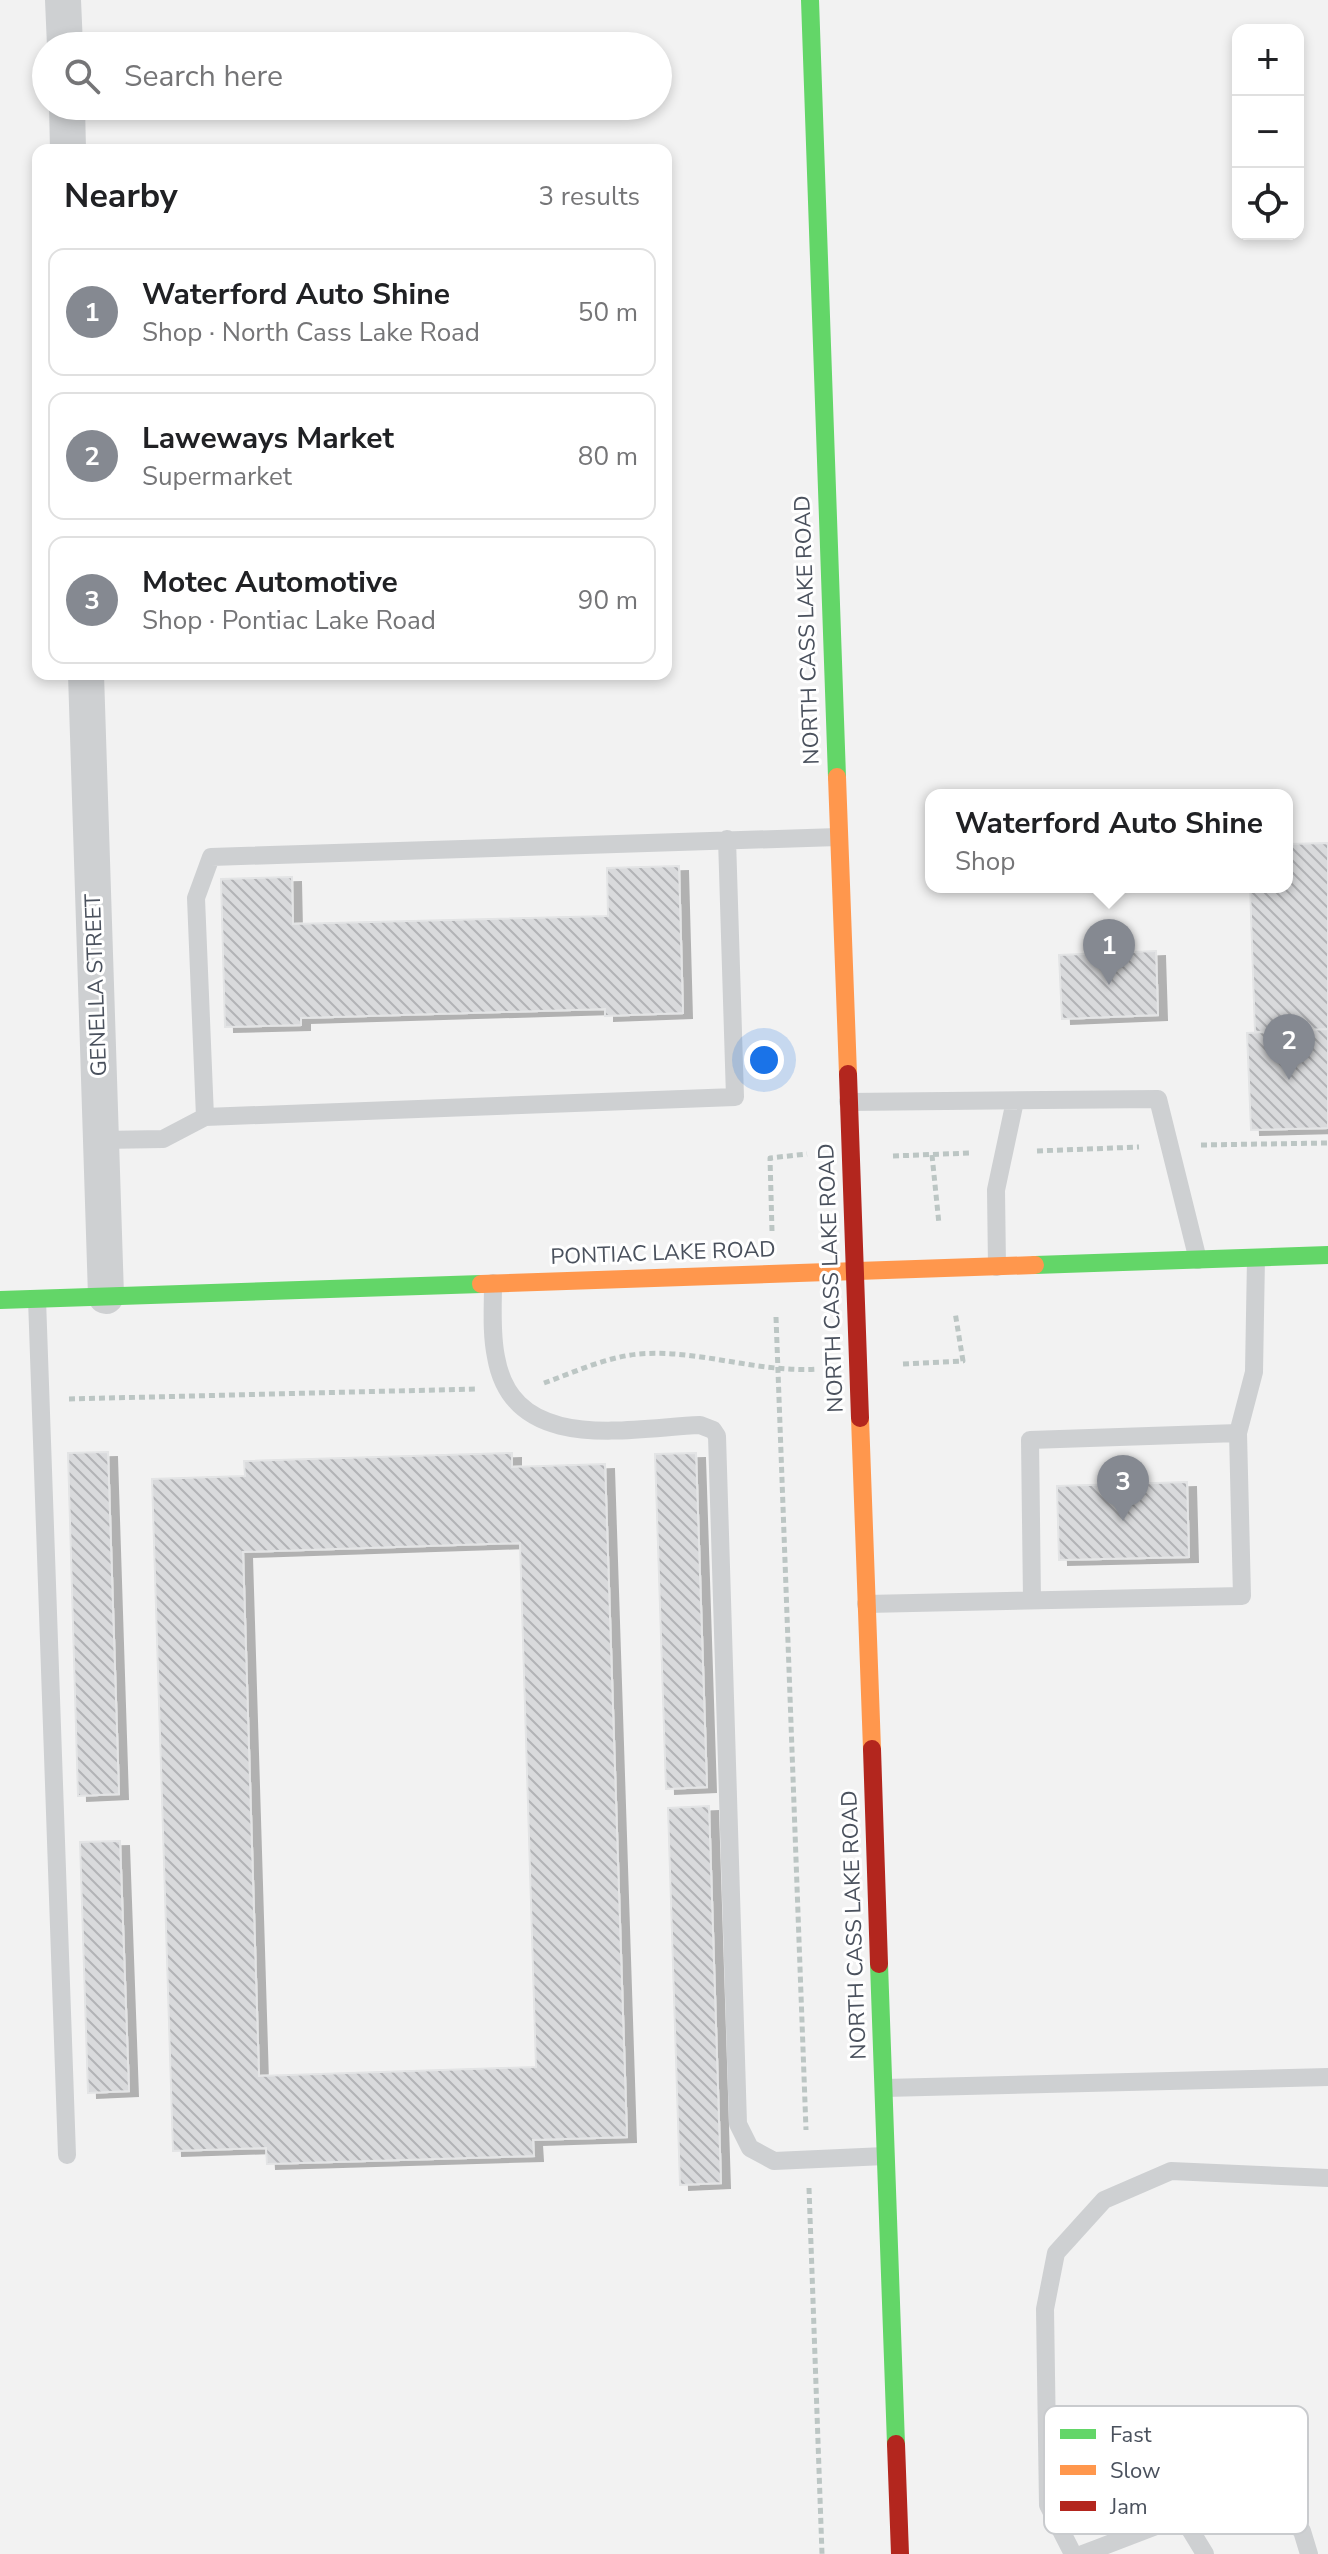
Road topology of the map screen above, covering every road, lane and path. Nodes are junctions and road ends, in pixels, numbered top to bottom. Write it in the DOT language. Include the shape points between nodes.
graph roads {
  1 [pos="63,0"];
  2 [pos="810,0"];
  3 [pos="64,32"];
  4 [pos="67,120"];
  5 [pos="68,144"];
  6 [pos="86,680"];
  7 [pos="838,837"];
  8 [pos="727,839"];
  9 [pos="1015,1101"];
  10 [pos="848,1102"];
  11 [pos="205,1117"];
  12 [pos="101,1140"];
  13 [pos="1328,1143"];
  14 [pos="1169,1146"];
  15 [pos="1004,1152"];
  16 [pos="803,1154"];
  17 [pos="932,1155"];
  18 [pos="899,1156"];
  19 [pos="934,1193"];
  20 [pos="770,1199"];
  21 [pos="1328,1255"];
  22 [pos="1256,1258"];
  23 [pos="1198,1260"];
  24 [pos="997,1267"];
  25 [pos="855,1271"];
  26 [pos="493,1283"];
  27 [pos="106,1296"];
  28 [pos="37,1299"];
  29 [pos="0,1300"];
  30 [pos="959,1335"];
  31 [pos="777,1349"];
  32 [pos="931,1362"];
  33 [pos="799,1370"];
  34 [pos="779,1371"];
  35 [pos="506,1387"];
  36 [pos="41,1399"];
  37 [pos="1238,1433"];
  38 [pos="1032,1600"];
  39 [pos="866,1604"];
  40 [pos="1328,2077"];
  41 [pos="884,2088"];
  42 [pos="67,2155"];
  43 [pos="887,2156"];
  44 [pos="807,2159"];
  45 [pos="1328,2178"];
  46 [pos="1046,2406"];
  47 [pos="1063,2534"];
  48 [pos="1135,2534"];
  49 [pos="1193,2534"];
  50 [pos="1303,2534"];
  51 [pos="822,2554"];
  52 [pos="900,2554"];
  53 [pos="1073,2554"];
  54 [pos="1083,2554"];
  55 [pos="1205,2554"];
  56 [pos="1309,2554"];
  1 -- 3 [label="street"];
  2 -- 7 [label="street, NORTH CASS LAKE ROAD"];
  4 -- 5 [label="street"];
  6 -- 12 [label="street, GENELLA STREET"];
  7 -- 8 [label="lane"];
  7 -- 10 [label="street, NORTH CASS LAKE ROAD"];
  8 -- 11 [label="lane" via="211,857 196,898"];
  8 -- 11 [label="lane" via="735,1097"];
  9 -- 10 [label="lane"];
  9 -- 14 [label="lane" via="1158,1099"];
  9 -- 15 [label="lane"];
  10 -- 25 [label="street, NORTH CASS LAKE ROAD"];
  11 -- 12 [label="lane" via="163,1139"];
  12 -- 27 [label="street, GENELLA STREET"];
  13 -- 14 [label="path"];
  14 -- 15 [label="path"];
  14 -- 23 [label="lane"];
  15 -- 17 [label="path"];
  15 -- 24 [label="lane" via="996,1190"];
  16 -- 20 [label="path" via="770,1158"];
  17 -- 18 [label="path"];
  17 -- 19 [label="path"];
  21 -- 22 [label="street, PONTIAC LAKE ROAD"];
  22 -- 23 [label="street, PONTIAC LAKE ROAD"];
  22 -- 37 [label="lane" via="1254,1372"];
  23 -- 24 [label="street, PONTIAC LAKE ROAD"];
  24 -- 25 [label="street, PONTIAC LAKE ROAD"];
  25 -- 26 [label="street, PONTIAC LAKE ROAD"];
  25 -- 39 [label="street, NORTH CASS LAKE ROAD"];
  26 -- 27 [label="street, PONTIAC LAKE ROAD"];
  26 -- 35 [label="lane" via="495,1356"];
  27 -- 28 [label="street, PONTIAC LAKE ROAD"];
  28 -- 29 [label="street, PONTIAC LAKE ROAD"];
  28 -- 36 [label="lane"];
  30 -- 32 [label="path" via="963,1361"];
  31 -- 34 [label="path"];
  33 -- 34 [label="path"];
  34 -- 35 [label="path" via="640,1354 537,1385"];
  34 -- 44 [label="path"];
  35 -- 36 [label="path"];
  35 -- 44 [label="lane" via="518,1405 553,1426 700,1425 717,1436 738,2124 742,2137 760,2156 774,2161"];
  36 -- 42 [label="lane"];
  37 -- 38 [label="lane" via="1030,1440"];
  37 -- 38 [label="lane" via="1242,1596"];
  38 -- 39 [label="lane"];
  39 -- 41 [label="street, NORTH CASS LAKE ROAD"];
  40 -- 41 [label="lane"];
  41 -- 43 [label="street, NORTH CASS LAKE ROAD"];
  43 -- 44 [label="lane"];
  43 -- 52 [label="street, NORTH CASS LAKE ROAD"];
  44 -- 51 [label="path"];
  45 -- 46 [label="lane" via="1171,2171 1104,2200 1056,2253 1045,2309"];
  47 -- 53 [label="lane"];
  48 -- 54 [label="lane"];
  49 -- 55 [label="lane"];
  50 -- 56 [label="lane"];
}
